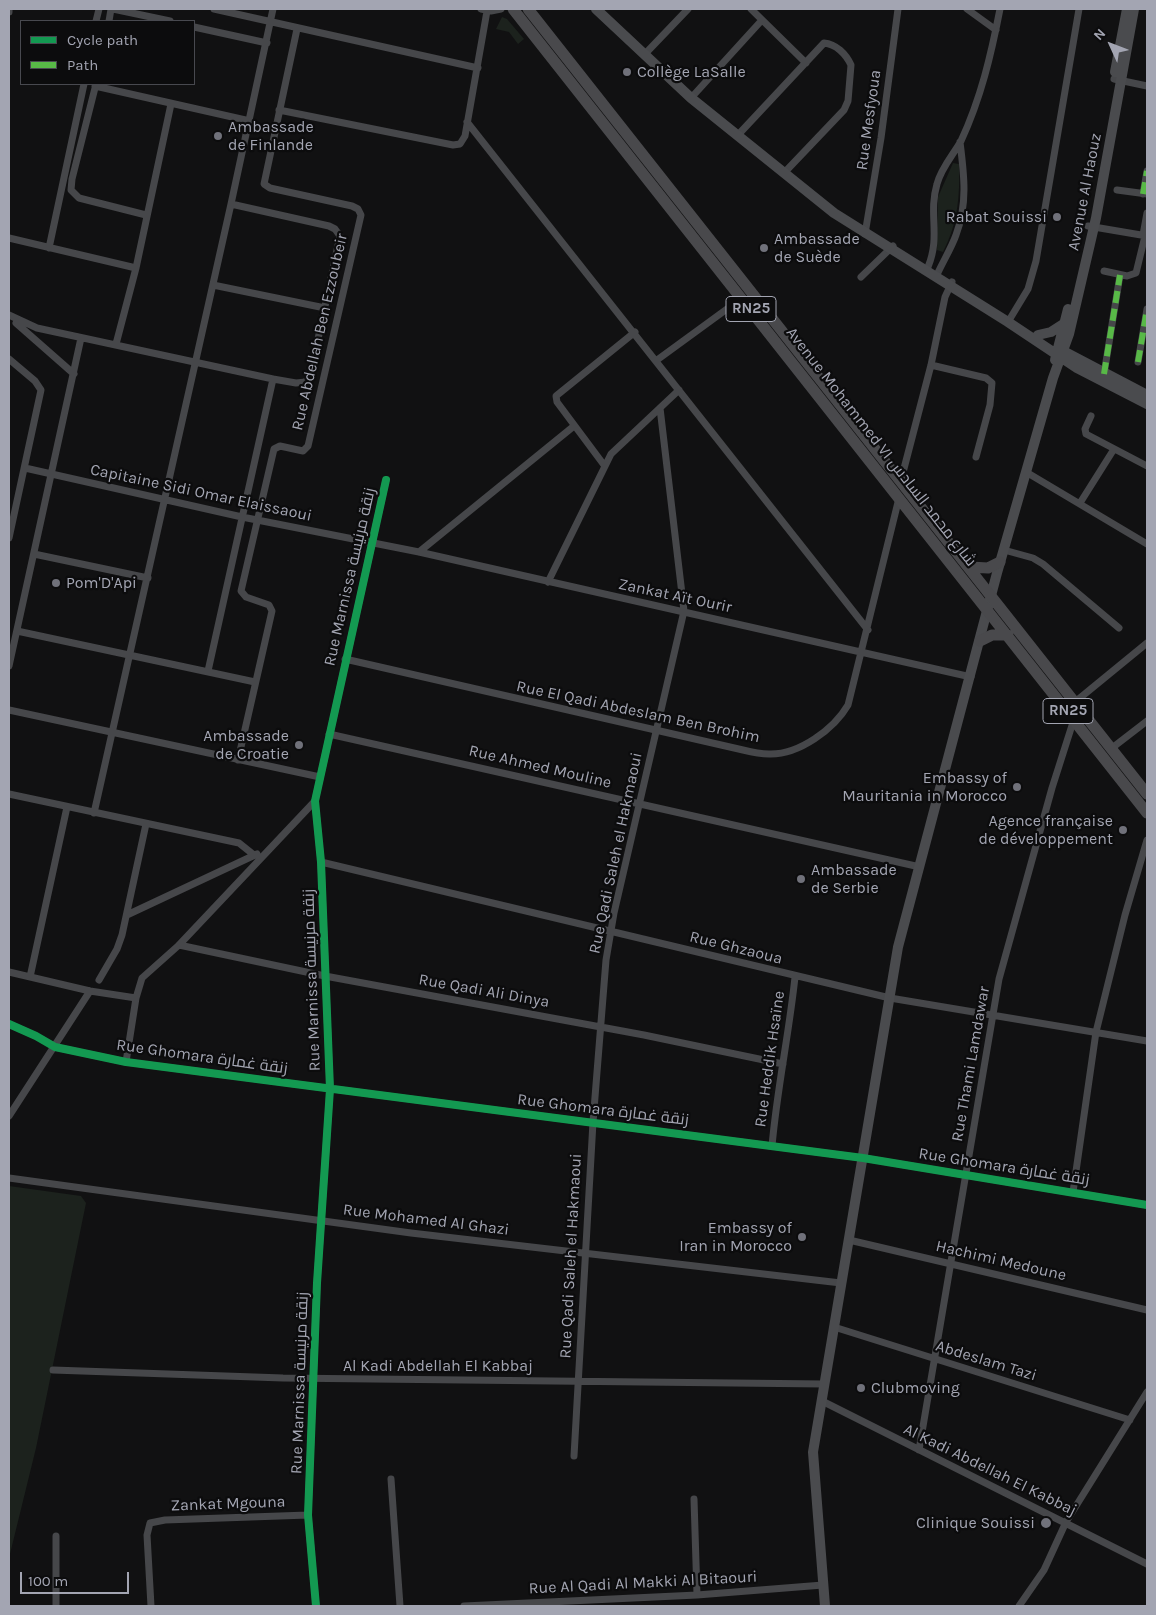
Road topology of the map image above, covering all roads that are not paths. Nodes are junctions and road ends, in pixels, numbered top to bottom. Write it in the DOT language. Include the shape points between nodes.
graph roads {
  1 [pos="112,9"];
  2 [pos="214,9"];
  3 [pos="273,9"];
  4 [pos="501,9"];
  5 [pos="513,9"];
  6 [pos="528,9"];
  7 [pos="688,9"];
  8 [pos="751,9"];
  9 [pos="898,9"];
  10 [pos="967,9"];
  11 [pos="1000,9"];
  12 [pos="1079,9"];
  13 [pos="1126,9"];
  14 [pos="1134,9"];
  15 [pos="484,10"];
  16 [pos="601,10"];
  17 [pos="165,20"];
  18 [pos="762,20"];
  19 [pos="269,23"];
  20 [pos="195,26"];
  21 [pos="297,29"];
  22 [pos="996,30"];
  23 [pos="266,42"];
  24 [pos="646,53"];
  25 [pos="806,63"];
  26 [pos="478,68"];
  27 [pos="1117,80"];
  28 [pos="84,85"];
  29 [pos="95,85"];
  30 [pos="1147,86"];
  31 [pos="692,96"];
  32 [pos="172,104"];
  33 [pos="279,110"];
  34 [pos="250,121"];
  35 [pos="467,122"];
  36 [pos="739,134"];
  37 [pos="960,142"];
  38 [pos="1147,171"];
  39 [pos="786,172"];
  40 [pos="1117,190"];
  41 [pos="1145,194"];
  42 [pos="231,204"];
  43 [pos="1147,213"];
  44 [pos="146,215"];
  45 [pos="1091,226"];
  46 [pos="866,232"];
  47 [pos="1145,236"];
  48 [pos="9,238"];
  49 [pos="50,248"];
  50 [pos="892,248"];
  51 [pos="928,267"];
  52 [pos="136,268"];
  53 [pos="1104,271"];
  54 [pos="937,275"];
  55 [pos="1120,275"];
  56 [pos="861,277"];
  57 [pos="952,284"];
  58 [pos="213,286"];
  59 [pos="742,298"];
  60 [pos="324,308"];
  61 [pos="1147,309"];
  62 [pos="9,316"];
  63 [pos="1009,320"];
  64 [pos="1065,323"];
  65 [pos="635,332"];
  66 [pos="1038,335"];
  67 [pos="81,338"];
  68 [pos="116,344"];
  69 [pos="1060,353"];
  70 [pos="9,359"];
  71 [pos="657,360"];
  72 [pos="196,362"];
  73 [pos="1138,362"];
  74 [pos="931,365"];
  75 [pos="74,374"];
  76 [pos="1104,374"];
  77 [pos="273,379"];
  78 [pos="679,390"];
  79 [pos="1147,395"];
  80 [pos="1147,404"];
  81 [pos="660,408"];
  82 [pos="1091,416"];
  83 [pos="574,426"];
  84 [pos="1114,449"];
  85 [pos="976,458"];
  86 [pos="604,465"];
  87 [pos="1147,466"];
  88 [pos="25,468"];
  89 [pos="1026,472"];
  90 [pos="52,476"];
  91 [pos="386,480"];
  92 [pos="901,480"];
  93 [pos="900,497"];
  94 [pos="165,500"];
  95 [pos="1080,502"];
  96 [pos="242,517"];
  97 [pos="258,520"];
  98 [pos="9,538"];
  99 [pos="372,542"];
  100 [pos="1147,544"];
  101 [pos="1004,550"];
  102 [pos="419,552"];
  103 [pos="34,554"];
  104 [pos="1000,562"];
  105 [pos="970,567"];
  106 [pos="148,578"];
  107 [pos="548,582"];
  108 [pos="992,596"];
  109 [pos="988,610"];
  110 [pos="684,611"];
  111 [pos="1119,628"];
  112 [pos="17,630"];
  113 [pos="868,630"];
  114 [pos="1008,635"];
  115 [pos="980,641"];
  116 [pos="1147,643"];
  117 [pos="862,652"];
  118 [pos="130,654"];
  119 [pos="345,659"];
  120 [pos="9,666"];
  121 [pos="208,671"];
  122 [pos="971,677"];
  123 [pos="255,682"];
  124 [pos="1075,702"];
  125 [pos="9,710"];
  126 [pos="1074,719"];
  127 [pos="1147,721"];
  128 [pos="657,729"];
  129 [pos="113,733"];
  130 [pos="329,734"];
  131 [pos="1112,748"];
  132 [pos="238,760"];
  133 [pos="320,777"];
  134 [pos="9,794"];
  135 [pos="1147,794"];
  136 [pos="315,801"];
  137 [pos="640,803"];
  138 [pos="67,806"];
  139 [pos="94,813"];
  140 [pos="1147,813"];
  141 [pos="146,824"];
  142 [pos="1147,840"];
  143 [pos="265,853"];
  144 [pos="254,855"];
  145 [pos="321,862"];
  146 [pos="920,867"];
  147 [pos="127,915"];
  148 [pos="610,930"];
  149 [pos="179,945"];
  150 [pos="9,972"];
  151 [pos="325,976"];
  152 [pos="30,977"];
  153 [pos="795,977"];
  154 [pos="99,980"];
  155 [pos="90,991"];
  156 [pos="136,998"];
  157 [pos="890,998"];
  158 [pos="994,1015"];
  159 [pos="9,1024"];
  160 [pos="602,1028"];
  161 [pos="1096,1032"];
  162 [pos="1147,1041"];
  163 [pos="55,1047"];
  164 [pos="126,1062"];
  165 [pos="783,1064"];
  166 [pos="330,1089"];
  167 [pos="9,1116"];
  168 [pos="593,1122"];
  169 [pos="772,1146"];
  170 [pos="863,1158"];
  171 [pos="965,1175"];
  172 [pos="9,1178"];
  173 [pos="1072,1192"];
  174 [pos="1147,1205"];
  175 [pos="322,1220"];
  176 [pos="849,1240"];
  177 [pos="586,1254"];
  178 [pos="950,1263"];
  179 [pos="841,1283"];
  180 [pos="1147,1310"];
  181 [pos="834,1327"];
  182 [pos="934,1360"];
  183 [pos="53,1370"];
  184 [pos="312,1379"];
  185 [pos="578,1380"];
  186 [pos="824,1384"];
  187 [pos="1147,1392"];
  188 [pos="822,1401"];
  189 [pos="1130,1420"];
  190 [pos="919,1450"];
  191 [pos="574,1456"];
  192 [pos="391,1479"];
  193 [pos="694,1499"];
  194 [pos="308,1514"];
  195 [pos="1066,1522"];
  196 [pos="56,1536"];
  197 [pos="1147,1564"];
  198 [pos="823,1586"];
  199 [pos="697,1595"];
  200 [pos="56,1606"];
  201 [pos="151,1606"];
  202 [pos="316,1606"];
  203 [pos="400,1606"];
  204 [pos="464,1606"];
  205 [pos="825,1606"];
  206 [pos="1019,1606"];
  1 -- 17 [label="street"];
  2 -- 19 [label="street"];
  3 -- 19 [label="street"];
  4 -- 15 [label="street"];
  5 -- 59 [label="main road, Avenue Mohammed VI شارع محمد السادس / RN25"];
  6 -- 92 [label="main road, Avenue Mohammed VI شارع محمد السادس / RN25"];
  7 -- 24 [label="street"];
  8 -- 18 [label="street"];
  9 -- 46 [label="street, Rue Mesfyoua"];
  10 -- 22 [label="street"];
  11 -- 22 [label="street"];
  12 -- 63 [label="street" via="1036,261 1028,289"];
  13 -- 27 [label="main road, Avenue Al Haouz"];
  14 -- 27 [label="main road, Avenue Al Haouz"];
  15 -- 26 [label="street"];
  16 -- 24 [label="main road"];
  18 -- 25 [label="street"];
  18 -- 31 [label="street"];
  19 -- 21 [label="street"];
  19 -- 23 [label="street"];
  20 -- 23 [label="street"];
  21 -- 26 [label="street"];
  21 -- 33 [label="street"];
  22 -- 37 [label="street" via="983,85"];
  23 -- 34 [label="street"];
  24 -- 31 [label="main road"];
  25 -- 36 [label="street"];
  25 -- 39 [label="street" via="824,43 837,48 850,65 848,101 844,110"];
  26 -- 35 [label="street"];
  27 -- 30 [label="street"];
  27 -- 45 [label="main road, Avenue Al Haouz"];
  28 -- 49 [label="street"];
  29 -- 32 [label="street"];
  29 -- 44 [label="street" via="72,190 79,198"];
  31 -- 36 [label="main road"];
  32 -- 34 [label="street"];
  32 -- 44 [label="street"];
  33 -- 35 [label="street" via="455,145 464,139"];
  33 -- 97 [label="street, Rue Abdellah Ben Ezzoubeir" via="264,184 352,206 361,215 308,446 302,451 280,446 274,450"];
  34 -- 42 [label="street"];
  35 -- 65 [label="street"];
  36 -- 39 [label="main road"];
  37 -- 51 [label="street" via="937,183 933,200 935,248"];
  37 -- 54 [label="street" via="965,193 962,213 956,235"];
  38 -- 41 [label="street"];
  39 -- 46 [label="main road" via="823,206"];
  40 -- 41 [label="street"];
  42 -- 58 [label="street"];
  42 -- 60 [label="street, Rue Abdellah Ben Ezzoubeir" via="335,229 340,236"];
  43 -- 47 [label="street"];
  44 -- 52 [label="street"];
  45 -- 47 [label="street"];
  45 -- 64 [label="main road, Avenue Al Haouz"];
  45 -- 69 [label="main road, Avenue Al Haouz"];
  46 -- 50 [label="main road"];
  47 -- 55 [label="street" via="1136,273 1133,276"];
  48 -- 49 [label="street"];
  49 -- 52 [label="street"];
  50 -- 51 [label="main road"];
  50 -- 54 [label="main road"];
  50 -- 56 [label="street"];
  51 -- 54 [label="main road"];
  52 -- 68 [label="street"];
  53 -- 55 [label="street"];
  54 -- 57 [label="main road"];
  55 -- 76 [label="street"];
  57 -- 63 [label="main road"];
  57 -- 74 [label="street" via="945,298"];
  58 -- 60 [label="street"];
  58 -- 72 [label="street"];
  59 -- 71 [label="street"];
  59 -- 93 [label="main road, Avenue Mohammed VI شارع محمد السادس / RN25"];
  60 -- 77 [label="street, Rue Abdellah Ben Ezzoubeir" via="310,377 306,382 296,383"];
  61 -- 73 [label="street"];
  62 -- 67 [label="street, Rue Abdellah Ben Ezzoubeir" via="29,326"];
  62 -- 75 [label="street"];
  63 -- 66 [label="main road"];
  63 -- 69 [label="main road"];
  64 -- 66 [label="main road" via="1051,332"];
  64 -- 69 [label="main road, Avenue Al Haouz"];
  65 -- 71 [label="street"];
  65 -- 83 [label="street" via="558,392 557,402"];
  66 -- 69 [label="main road"];
  67 -- 68 [label="street, Rue Abdellah Ben Ezzoubeir"];
  67 -- 75 [label="street"];
  68 -- 72 [label="street, Rue Abdellah Ben Ezzoubeir"];
  69 -- 76 [label="main road"];
  69 -- 80 [label="main road"];
  69 -- 89 [label="main road, Avenue Al Haouz"];
  70 -- 88 [label="street" via="41,390"];
  71 -- 78 [label="street"];
  72 -- 77 [label="street, Rue Abdellah Ben Ezzoubeir"];
  72 -- 94 [label="street"];
  74 -- 85 [label="street" via="986,378 992,383 990,405"];
  74 -- 92 [label="street"];
  75 -- 90 [label="street"];
  76 -- 79 [label="main road"];
  77 -- 96 [label="street"];
  78 -- 81 [label="street"];
  78 -- 113 [label="street"];
  81 -- 86 [label="street" via="623,440"];
  81 -- 110 [label="street, Rue Qadi Saleh el Hakmaoui"];
  82 -- 84 [label="street" via="1086,434"];
  83 -- 86 [label="street"];
  83 -- 102 [label="street"];
  84 -- 87 [label="street"];
  84 -- 95 [label="street"];
  86 -- 107 [label="street"];
  88 -- 90 [label="street, Capitaine Sidi Omar Elaissaoui"];
  88 -- 98 [label="street"];
  89 -- 95 [label="street"];
  89 -- 101 [label="main road, Avenue Al Haouz"];
  90 -- 94 [label="street, Capitaine Sidi Omar Elaissaoui"];
  90 -- 103 [label="street"];
  91 -- 99 [label="street, Rue Marnissa زنقة مرنيسة"];
  92 -- 105 [label="main road, Avenue Mohammed VI شارع محمد السادس / RN25"];
  93 -- 109 [label="main road, Avenue Mohammed VI شارع محمد السادس / RN25"];
  93 -- 113 [label="street, Rue El Qadi Abdeslam Ben Brohim"];
  94 -- 96 [label="street, Capitaine Sidi Omar Elaissaoui"];
  94 -- 106 [label="street"];
  95 -- 100 [label="street"];
  96 -- 97 [label="street, Capitaine Sidi Omar Elaissaoui"];
  96 -- 121 [label="street"];
  97 -- 99 [label="street, Capitaine Sidi Omar Elaissaoui"];
  97 -- 123 [label="street, Rue Abdellah Ben Ezzoubeir" via="241,591 246,597 266,603 271,608"];
  99 -- 102 [label="street, Zankat Aït Ourir"];
  99 -- 119 [label="street, Rue Marnissa زنقة مرنيسة"];
  101 -- 104 [label="main road, Avenue Al Haouz"];
  101 -- 111 [label="street" via="1043,564"];
  102 -- 107 [label="street, Zankat Aït Ourir"];
  103 -- 106 [label="street"];
  103 -- 112 [label="street"];
  104 -- 105 [label="main road" via="988,568"];
  104 -- 108 [label="main road, Avenue Al Haouz"];
  105 -- 108 [label="main road, Avenue Mohammed VI شارع محمد السادس / RN25"];
  106 -- 118 [label="street"];
  107 -- 110 [label="street, Zankat Aït Ourir"];
  108 -- 109 [label="main road, Avenue Al Haouz"];
  108 -- 124 [label="main road, Avenue Mohammed VI شارع محمد السادس / RN25"];
  109 -- 114 [label="main road, Avenue Mohammed VI شارع محمد السادس / RN25"];
  109 -- 115 [label="main road, Avenue Al Haouz"];
  110 -- 117 [label="street, Zankat Aït Ourir"];
  110 -- 128 [label="street, Rue Qadi Saleh el Hakmaoui"];
  112 -- 118 [label="street"];
  112 -- 120 [label="street"];
  113 -- 117 [label="street, Rue El Qadi Abdeslam Ben Brohim"];
  114 -- 115 [label="main road" via="992,635"];
  114 -- 126 [label="main road, Avenue Mohammed VI شارع محمد السادس / RN25"];
  115 -- 122 [label="main road, Avenue Al Haouz"];
  116 -- 124 [label="street"];
  117 -- 122 [label="street, Zankat Aït Ourir"];
  117 -- 128 [label="street, Rue El Qadi Abdeslam Ben Brohim" via="844,712 830,727 800,746 760,754"];
  118 -- 121 [label="street"];
  118 -- 129 [label="street"];
  119 -- 128 [label="street, Rue El Qadi Abdeslam Ben Brohim"];
  119 -- 130 [label="street, Rue Marnissa زنقة مرنيسة"];
  121 -- 123 [label="street"];
  122 -- 146 [label="main road, Avenue Al Haouz"];
  123 -- 132 [label="street, Rue Abdellah Ben Ezzoubeir"];
  124 -- 131 [label="main road, Avenue Mohammed VI شارع محمد السادس / RN25"];
  125 -- 129 [label="street"];
  126 -- 140 [label="main road, Avenue Mohammed VI شارع محمد السادس / RN25"];
  126 -- 158 [label="street, Rue Thami Lamdawar" via="1007,948"];
  127 -- 131 [label="street"];
  128 -- 137 [label="street, Rue Qadi Saleh el Hakmaoui"];
  129 -- 132 [label="street"];
  129 -- 139 [label="street"];
  130 -- 133 [label="street, Rue Marnissa زنقة مرنيسة"];
  130 -- 137 [label="street, Rue Ahmed Mouline"];
  131 -- 135 [label="main road, Avenue Mohammed VI شارع محمد السادس / RN25"];
  132 -- 133 [label="street"];
  133 -- 136 [label="street, Rue Marnissa زنقة مرنيسة"];
  134 -- 138 [label="street"];
  136 -- 143 [label="street"];
  136 -- 145 [label="street, Rue Marnissa زنقة مرنيسة"];
  137 -- 146 [label="street, Rue Ahmed Mouline"];
  137 -- 148 [label="street, Rue Qadi Saleh el Hakmaoui"];
  138 -- 139 [label="street"];
  138 -- 152 [label="street"];
  139 -- 141 [label="street"];
  141 -- 144 [label="street" via="239,843"];
  141 -- 147 [label="street"];
  142 -- 161 [label="street"];
  143 -- 144 [label="street"];
  143 -- 149 [label="street"];
  144 -- 147 [label="street"];
  145 -- 148 [label="street, Rue Ghzaoua"];
  145 -- 151 [label="street, Rue Marnissa زنقة مرنيسة"];
  146 -- 157 [label="main road, Avenue Al Haouz" via="898,947"];
  147 -- 154 [label="street" via="117,950"];
  148 -- 153 [label="street, Rue Ghzaoua"];
  148 -- 160 [label="street, Rue Qadi Saleh el Hakmaoui"];
  149 -- 151 [label="street, Rue Qadi Ali Dinya"];
  149 -- 156 [label="street" via="142,978"];
  150 -- 152 [label="street"];
  151 -- 160 [label="street, Rue Qadi Ali Dinya"];
  151 -- 166 [label="street, Rue Marnissa زنقة مرنيسة"];
  152 -- 155 [label="street"];
  153 -- 157 [label="street, Rue Ghzaoua"];
  153 -- 165 [label="street, Rue Heddik Hsaïne"];
  155 -- 156 [label="street"];
  155 -- 163 [label="street"];
  156 -- 164 [label="street"];
  157 -- 158 [label="street, Rue Ghzaoua"];
  157 -- 170 [label="main road, Avenue Al Haouz"];
  158 -- 161 [label="street, Rue Ghzaoua"];
  158 -- 171 [label="street, Rue Thami Lamdawar"];
  159 -- 163 [label="street, Rue Ghomara زنقة غمارة"];
  160 -- 165 [label="street, Rue Qadi Ali Dinya"];
  160 -- 168 [label="street, Rue Qadi Saleh el Hakmaoui"];
  161 -- 162 [label="street, Rue Ghzaoua"];
  161 -- 173 [label="street"];
  163 -- 164 [label="street, Rue Ghomara زنقة غمارة"];
  163 -- 167 [label="street"];
  164 -- 166 [label="street, Rue Ghomara زنقة غمارة"];
  165 -- 169 [label="street, Rue Heddik Hsaïne"];
  166 -- 168 [label="street, Rue Ghomara زنقة غمارة"];
  166 -- 175 [label="street, Rue Marnissa زنقة مرنيسة"];
  168 -- 169 [label="street, Rue Ghomara زنقة غمارة"];
  168 -- 177 [label="street, Rue Qadi Saleh el Hakmaoui"];
  169 -- 170 [label="street, Rue Ghomara زنقة غمارة"];
  170 -- 171 [label="street, Rue Ghomara زنقة غمارة"];
  170 -- 176 [label="main road, Avenue Al Haouz"];
  171 -- 173 [label="street, Rue Ghomara زنقة غمارة"];
  171 -- 178 [label="street, Rue Thami Lamdawar"];
  172 -- 175 [label="street, Rue Mohamed Al Ghazi"];
  173 -- 174 [label="street, Rue Ghomara زنقة غمارة"];
  175 -- 177 [label="street, Rue Mohamed Al Ghazi"];
  175 -- 184 [label="street, Rue Marnissa زنقة مرنيسة"];
  176 -- 178 [label="street, Hachimi Medoune"];
  176 -- 179 [label="main road, Avenue Al Haouz"];
  177 -- 179 [label="street, Rue Mohamed Al Ghazi"];
  177 -- 185 [label="street, Rue Qadi Saleh el Hakmaoui"];
  178 -- 180 [label="street, Hachimi Medoune"];
  178 -- 182 [label="street, Rue Thami Lamdawar"];
  179 -- 181 [label="main road, Avenue Al Haouz"];
  181 -- 182 [label="street, Abdeslam Tazi"];
  181 -- 186 [label="main road, Avenue Al Haouz"];
  182 -- 189 [label="street, Abdeslam Tazi"];
  182 -- 190 [label="street, Rue Thami Lamdawar"];
  183 -- 184 [label="street, Al Kadi Abdellah El Kabbaj"];
  184 -- 185 [label="street, Al Kadi Abdellah El Kabbaj"];
  184 -- 194 [label="street, Rue Marnissa زنقة مرنيسة"];
  185 -- 186 [label="street, Al Kadi Abdellah El Kabbaj"];
  185 -- 191 [label="street, Rue Qadi Saleh el Hakmaoui"];
  186 -- 188 [label="main road, Avenue Al Haouz"];
  187 -- 189 [label="street"];
  188 -- 190 [label="street, Al Kadi Abdellah El Kabbaj"];
  188 -- 198 [label="main road, Avenue Al Haouz" via="812,1461"];
  189 -- 195 [label="street"];
  190 -- 195 [label="street, Al Kadi Abdellah El Kabbaj"];
  192 -- 203 [label="street"];
  193 -- 199 [label="street"];
  194 -- 201 [label="street, Zankat Mgouna" via="150,1523 147,1535"];
  194 -- 202 [label="street, Rue Marnissa زنقة مرنيسة"];
  195 -- 197 [label="street, Al Kadi Abdellah El Kabbaj"];
  195 -- 206 [label="street" via="1044,1570"];
  196 -- 200 [label="street"];
  198 -- 199 [label="street, Rue Al Qadi Al Makki Al Bitaouri"];
  198 -- 205 [label="main road, Avenue Al Haouz"];
  199 -- 204 [label="street, Rue Al Qadi Al Makki Al Bitaouri"];
}
